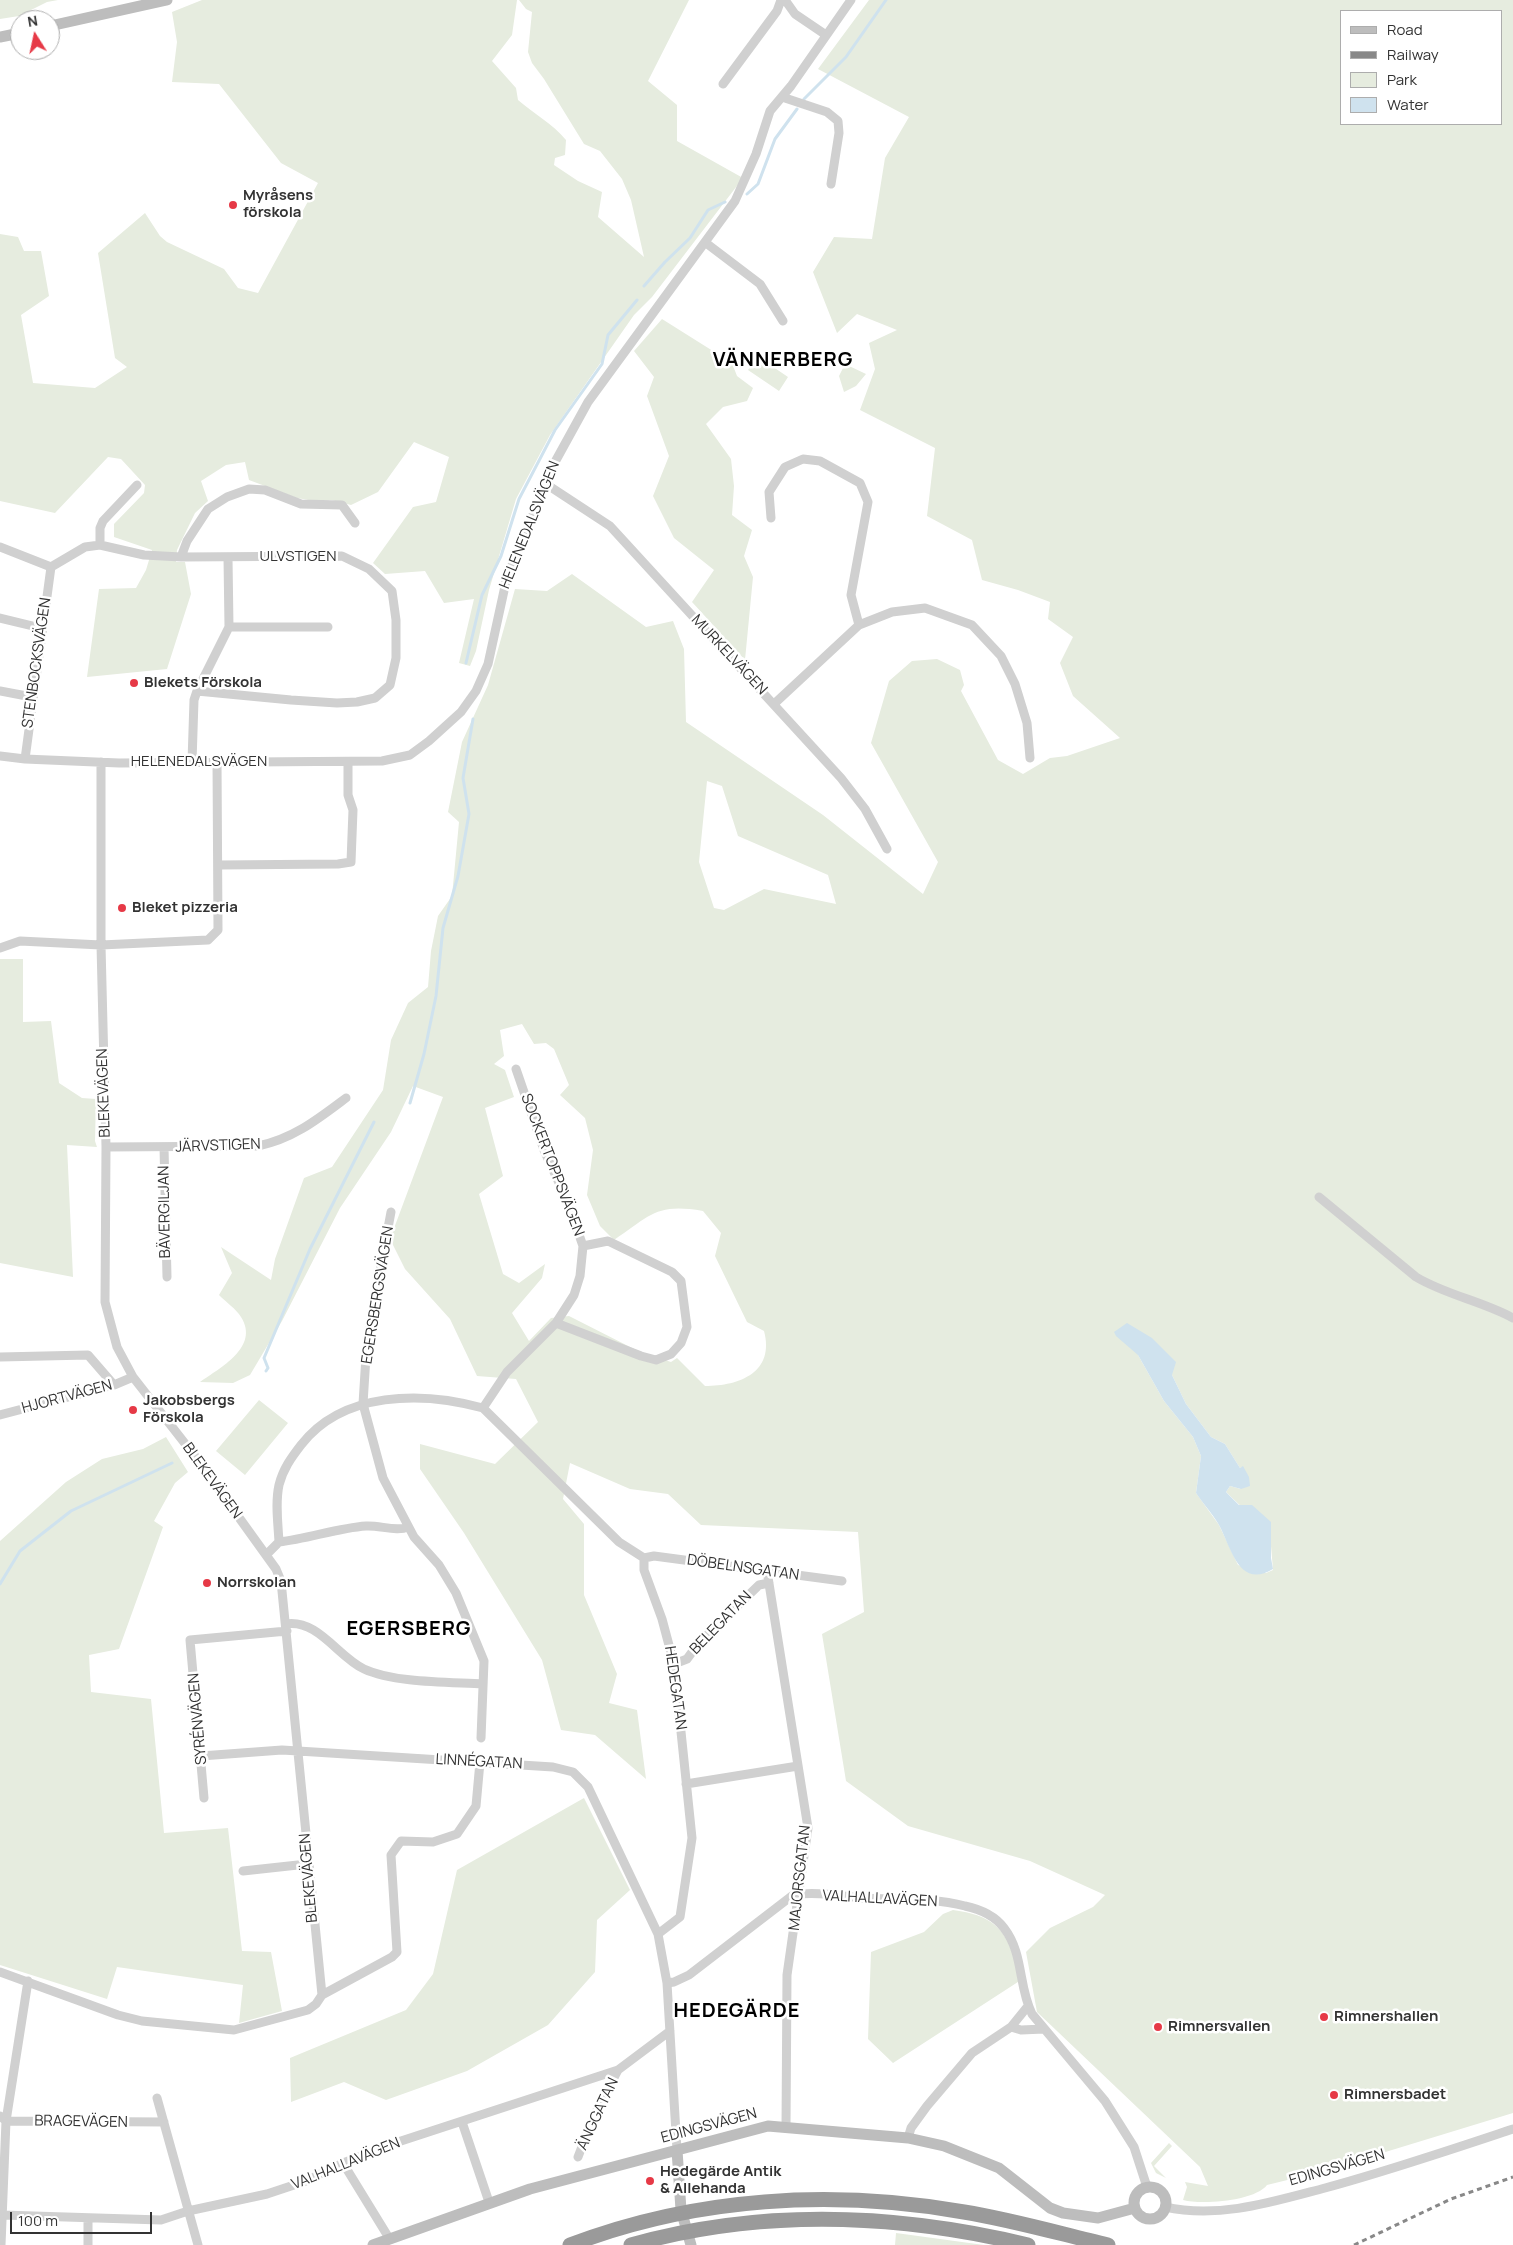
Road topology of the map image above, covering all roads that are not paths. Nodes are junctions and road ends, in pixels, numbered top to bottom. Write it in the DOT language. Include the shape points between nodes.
graph roads {
  1 [pos="167,0"];
  2 [pos="781,0"];
  3 [pos="785,0"];
  4 [pos="851,0"];
  5 [pos="60,24"];
  6 [pos="826,35"];
  7 [pos="723,84"];
  8 [pos="782,97"];
  9 [pos="831,184"];
  10 [pos="706,243"];
  11 [pos="783,322"];
  12 [pos="546,484"];
  13 [pos="137,486"];
  14 [pos="771,518"];
  15 [pos="355,523"];
  16 [pos="100,545"];
  17 [pos="0,547"];
  18 [pos="181,557"];
  19 [pos="228,558"];
  20 [pos="51,567"];
  21 [pos="0,618"];
  22 [pos="859,625"];
  23 [pos="229,627"];
  24 [pos="328,627"];
  25 [pos="42,628"];
  26 [pos="0,691"];
  27 [pos="197,691"];
  28 [pos="32,697"];
  29 [pos="774,704"];
  30 [pos="0,756"];
  31 [pos="1030,758"];
  32 [pos="25,760"];
  33 [pos="217,761"];
  34 [pos="102,762"];
  35 [pos="192,762"];
  36 [pos="348,762"];
  37 [pos="887,848"];
  38 [pos="219,865"];
  39 [pos="101,945"];
  40 [pos="0,948"];
  41 [pos="516,1069"];
  42 [pos="346,1098"];
  43 [pos="106,1147"];
  44 [pos="164,1147"];
  45 [pos="1319,1197"];
  46 [pos="391,1212"];
  47 [pos="584,1246"];
  48 [pos="167,1276"];
  49 [pos="1513,1318"];
  50 [pos="556,1323"];
  51 [pos="0,1357"];
  52 [pos="133,1377"];
  53 [pos="114,1385"];
  54 [pos="363,1404"];
  55 [pos="483,1408"];
  56 [pos="0,1415"];
  57 [pos="408,1527"];
  58 [pos="279,1542"];
  59 [pos="266,1555"];
  60 [pos="644,1558"];
  61 [pos="767,1572"];
  62 [pos="842,1581"];
  63 [pos="769,1583"];
  64 [pos="286,1628"];
  65 [pos="674,1664"];
  66 [pos="483,1684"];
  67 [pos="480,1738"];
  68 [pos="298,1752"];
  69 [pos="201,1756"];
  70 [pos="480,1762"];
  71 [pos="798,1766"];
  72 [pos="686,1784"];
  73 [pos="204,1798"];
  74 [pos="307,1864"];
  75 [pos="243,1871"];
  76 [pos="799,1894"];
  77 [pos="658,1934"];
  78 [pos="0,1972"];
  79 [pos="28,1981"];
  80 [pos="667,1983"];
  81 [pos="322,1995"];
  82 [pos="1028,2006"];
  83 [pos="1011,2027"];
  84 [pos="1044,2029"];
  85 [pos="670,2031"];
  86 [pos="618,2070"];
  87 [pos="157,2098"];
  88 [pos="3,2119"];
  89 [pos="164,2122"];
  90 [pos="462,2122"];
  91 [pos="786,2127"];
  92 [pos="1513,2129"];
  93 [pos="908,2138"];
  94 [pos="677,2150"];
  95 [pos="578,2157"];
  96 [pos="343,2163"];
  97 [pos="1147,2187"];
  98 [pos="489,2202"];
  99 [pos="1,2203"];
  100 [pos="1165,2207"];
  101 [pos="1135,2208"];
  102 [pos="188,2211"];
  103 [pos="2,2215"];
  104 [pos="88,2219"];
  105 [pos="389,2238"];
  106 [pos="1,2245"];
  107 [pos="88,2245"];
  108 [pos="198,2245"];
  109 [pos="373,2245"];
  110 [pos="570,2245"];
  111 [pos="631,2245"];
  112 [pos="691,2245"];
  113 [pos="1028,2245"];
  114 [pos="1108,2245"];
  1 -- 5 [label="street"];
  2 -- 7 [label="street" via="777,11"];
  3 -- 6 [label="street" via="795,14"];
  4 -- 6 [label="street, HELENEDALSVÄGEN"];
  6 -- 8 [label="street, HELENEDALSVÄGEN"];
  8 -- 9 [label="street" via="827,112 838,121"];
  8 -- 10 [label="street, HELENEDALSVÄGEN" via="770,111 763,127 746,180"];
  10 -- 11 [label="street" via="760,284"];
  10 -- 12 [label="street, HELENEDALSVÄGEN" via="588,402"];
  12 -- 29 [label="street, MURKELVÄGEN" via="610,526"];
  12 -- 36 [label="street, HELENEDALSVÄGEN" via="507,577 488,664 470,702 410,755 382,761"];
  13 -- 16 [label="street" via="103,521"];
  14 -- 22 [label="street" via="769,492 785,466 803,459 820,461 860,483 868,502 851,595"];
  15 -- 18 [label="street" via="342,505 301,504 265,490 249,489 208,509 187,541"];
  16 -- 18 [label="street, ULVSTIGEN" via="144,555"];
  16 -- 20 [label="street, ULVSTIGEN" via="85,547"];
  17 -- 20 [label="street"];
  18 -- 19 [label="street, ULVSTIGEN"];
  19 -- 23 [label="street"];
  19 -- 27 [label="street, ULVSTIGEN" via="342,556 369,569 392,591 396,658 391,682 375,698 357,702 291,700"];
  20 -- 25 [label="street, STENBOCKSVÄGEN"];
  21 -- 25 [label="street"];
  22 -- 29 [label="street"];
  22 -- 31 [label="street" via="892,612 926,608 972,625 1001,656 1014,684 1027,722"];
  23 -- 24 [label="street"];
  23 -- 27 [label="street"];
  25 -- 28 [label="street, STENBOCKSVÄGEN"];
  26 -- 28 [label="street"];
  27 -- 35 [label="street"];
  28 -- 32 [label="street, STENBOCKSVÄGEN"];
  29 -- 37 [label="street, MURKELVÄGEN" via="847,785"];
  30 -- 32 [label="street, HELENEDALSVÄGEN"];
  32 -- 34 [label="street, HELENEDALSVÄGEN"];
  33 -- 35 [label="street, HELENEDALSVÄGEN"];
  33 -- 36 [label="street, HELENEDALSVÄGEN"];
  33 -- 38 [label="street"];
  34 -- 35 [label="street, HELENEDALSVÄGEN"];
  34 -- 39 [label="street, BLEKEVÄGEN"];
  36 -- 38 [label="street" via="348,795 353,810 350,862"];
  38 -- 39 [label="street" via="218,930 208,940"];
  39 -- 40 [label="street" via="20,941"];
  39 -- 43 [label="street, BLEKEVÄGEN"];
  41 -- 47 [label="street, SOCKERTOPPSVÄGEN" via="544,1150"];
  42 -- 44 [label="street, JÄRVSTIGEN" via="305,1128 270,1144"];
  43 -- 44 [label="street, JÄRVSTIGEN"];
  43 -- 52 [label="street, BLEKEVÄGEN" via="105,1302 117,1347"];
  44 -- 48 [label="street, BÄVERGILJAN"];
  45 -- 49 [label="street" via="1433,1287"];
  46 -- 54 [label="street, EGERSBERGSVÄGEN" via="367,1340"];
  47 -- 50 [label="street, SOCKERTOPPSVÄGEN" via="574,1295"];
  47 -- 50 [label="street" via="608,1241 672,1272 681,1281 688,1327 681,1343 671,1354 656,1360"];
  50 -- 55 [label="street, SOCKERTOPPSVÄGEN" via="507,1372"];
  51 -- 53 [label="street" via="88,1355"];
  52 -- 53 [label="street, HJORTVÄGEN"];
  52 -- 59 [label="street, BLEKEVÄGEN"];
  53 -- 56 [label="street, HJORTVÄGEN"];
  54 -- 55 [label="street" via="420,1397 453,1399"];
  54 -- 57 [label="street, EGERSBERGSVÄGEN" via="383,1478"];
  54 -- 58 [label="street" via="342,1411 310,1434 287,1463 279,1486"];
  55 -- 60 [label="street" via="618,1542"];
  57 -- 58 [label="street" via="352,1527"];
  57 -- 66 [label="street, EGERSBERGSVÄGEN" via="439,1565 456,1593 484,1661"];
  58 -- 59 [label="street"];
  59 -- 64 [label="street, BLEKEVÄGEN" via="281,1582"];
  60 -- 61 [label="street, DÖBELNSGATAN" via="654,1556"];
  60 -- 65 [label="street, HEDEGATAN" via="644,1570 662,1618"];
  61 -- 62 [label="street, DÖBELNSGATAN"];
  61 -- 63 [label="street, MAJORSGATAN"];
  63 -- 65 [label="street, BELEGATAN" via="759,1585 698,1644 687,1659"];
  63 -- 71 [label="street, MAJORSGATAN"];
  64 -- 66 [label="street" via="297,1624 312,1629 354,1664 378,1674"];
  64 -- 68 [label="street, BLEKEVÄGEN"];
  64 -- 69 [label="street, SYRÉNVÄGEN" via="190,1640"];
  65 -- 72 [label="street, HEDEGATAN"];
  66 -- 67 [label="street, EGERSBERGSVÄGEN"];
  68 -- 69 [label="street, LINNÉGATAN" via="282,1750"];
  68 -- 70 [label="street, LINNÉGATAN"];
  68 -- 74 [label="street, BLEKEVÄGEN"];
  69 -- 73 [label="street, SYRÉNVÄGEN"];
  70 -- 77 [label="street, LINNÉGATAN" via="553,1767 573,1772 588,1787"];
  70 -- 81 [label="street" via="476,1806 457,1834 433,1842 401,1841 393,1850 397,1952"];
  71 -- 72 [label="street"];
  71 -- 76 [label="street, MAJORSGATAN" via="808,1828"];
  72 -- 77 [label="street, HEDEGATAN" via="692,1838 680,1916"];
  74 -- 75 [label="street"];
  74 -- 81 [label="street, BLEKEVÄGEN"];
  76 -- 80 [label="street" via="785,1900 689,1975"];
  76 -- 82 [label="street, VALHALLAVÄGEN" via="942,1902 964,1905 990,1916 1003,1926 1013,1941 1020,1959"];
  76 -- 91 [label="street, MAJORSGATAN" via="788,1975"];
  77 -- 80 [label="street"];
  78 -- 79 [label="street"];
  79 -- 81 [label="street" via="130,2019 225,2030 243,2029 308,2010"];
  79 -- 88 [label="street"];
  80 -- 85 [label="street"];
  82 -- 83 [label="street"];
  82 -- 84 [label="street, VALHALLAVÄGEN"];
  83 -- 84 [label="street"];
  83 -- 93 [label="street" via="972,2053 927,2106 911,2128"];
  84 -- 97 [label="street, VALHALLAVÄGEN" via="1105,2101 1134,2147"];
  85 -- 86 [label="street, VALHALLAVÄGEN"];
  85 -- 94 [label="street"];
  86 -- 90 [label="street, VALHALLAVÄGEN"];
  86 -- 95 [label="street, ÄNGGATAN" via="593,2118"];
  87 -- 89 [label="street"];
  88 -- 89 [label="street, BRAGEVÄGEN"];
  88 -- 99 [label="street"];
  89 -- 102 [label="street"];
  90 -- 96 [label="street, VALHALLAVÄGEN"];
  90 -- 98 [label="street"];
  91 -- 93 [label="street, EDINGSVÄGEN"];
  91 -- 94 [label="street, EDINGSVÄGEN" via="757,2128"];
  92 -- 100 [label="street, EDINGSVÄGEN" via="1289,2198 1210,2212"];
  93 -- 101 [label="street, EDINGSVÄGEN" via="944,2146 999,2168 1050,2208 1063,2213 1098,2218"];
  94 -- 98 [label="street, EDINGSVÄGEN"];
  94 -- 112 [label="street" via="681,2210"];
  96 -- 102 [label="street, VALHALLAVÄGEN" via="306,2181 267,2194"];
  96 -- 105 [label="street"];
  97 -- 100 [label="street" via="1161,2192"];
  97 -- 101 [label="street" via="1136,2195"];
  98 -- 105 [label="street, EDINGSVÄGEN"];
  99 -- 103 [label="street"];
  100 -- 101 [label="street" via="1158,2216 1150,2218 1142,2216"];
  102 -- 104 [label="street, VALHALLAVÄGEN" via="161,2220"];
  102 -- 108 [label="street"];
  103 -- 104 [label="street, VALHALLAVÄGEN"];
  103 -- 106 [label="street"];
  104 -- 107 [label="street"];
  105 -- 109 [label="street, EDINGSVÄGEN"];
  110 -- 114 [label="highway" via="657,2218 723,2205 842,2199 966,2212"];
  111 -- 113 [label="highway" via="725,2224 797,2218 926,2225"];
}
